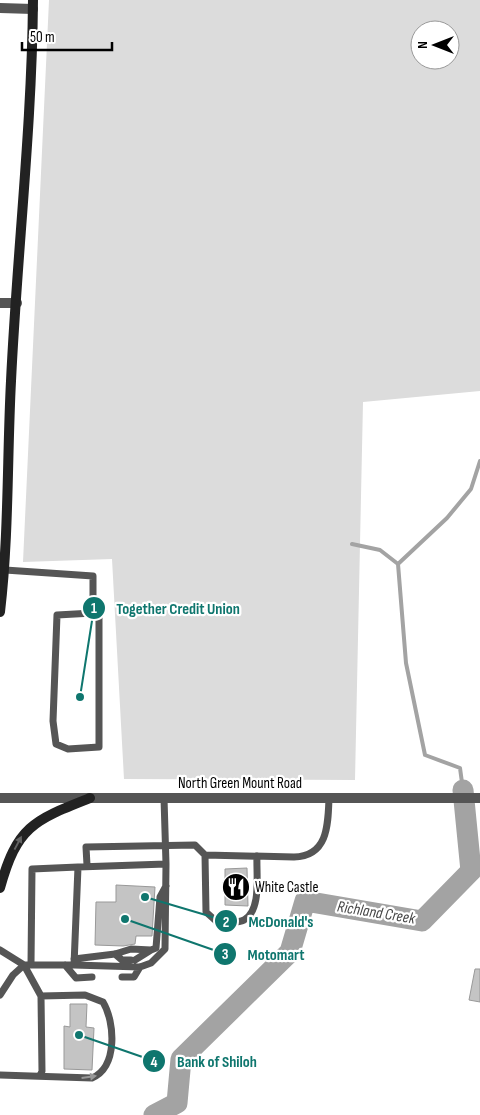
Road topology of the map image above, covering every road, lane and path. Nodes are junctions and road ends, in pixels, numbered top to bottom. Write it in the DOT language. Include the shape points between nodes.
graph roads {
  1 [pos="33,4"];
  2 [pos="0,8"];
  3 [pos="0,303"];
  4 [pos="17,303"];
  5 [pos="2,571"];
  6 [pos="0,612"];
  7 [pos="93,613"];
  8 [pos="0,798"];
  9 [pos="90,798"];
  10 [pos="164,798"];
  11 [pos="328,798"];
  12 [pos="480,798"];
  13 [pos="165,844"];
  14 [pos="205,855"];
  15 [pos="256,856"];
  16 [pos="166,864"];
  17 [pos="87,865"];
  18 [pos="78,867"];
  19 [pos="166,886"];
  20 [pos="0,888"];
  21 [pos="0,950"];
  22 [pos="152,950"];
  23 [pos="115,954"];
  24 [pos="74,962"];
  25 [pos="28,964"];
  26 [pos="65,964"];
  27 [pos="140,967"];
  28 [pos="122,977"];
  29 [pos="92,978"];
  30 [pos="0,995"];
  31 [pos="42,996"];
  32 [pos="0,1075"];
  33 [pos="40,1076"];
  1 -- 2 [label="street"];
  1 -- 4 [label="main road"];
  3 -- 4 [label="street"];
  4 -- 5 [label="main road"];
  5 -- 6 [label="main road"];
  5 -- 7 [label="lane" via="93,576"];
  7 -- 7 [label="lane" via="99,616 99,747 68,750 56,744 53,721 57,614"];
  8 -- 9 [label="street, North Green Mount Road"];
  9 -- 10 [label="street, North Green Mount Road"];
  20 -- 9 [label="main road, one-way" via="21,836 44,816"];
  10 -- 11 [label="street, North Green Mount Road"];
  10 -- 13 [label="lane"];
  11 -- 12 [label="street, North Green Mount Road"];
  11 -- 15 [label="lane" via="328,826 321,846 299,857"];
  13 -- 14 [label="lane" via="195,845"];
  13 -- 16 [label="lane"];
  13 -- 17 [label="lane" via="86,847"];
  14 -- 15 [label="lane"];
  14 -- 15 [label="lane" via="206,912 216,921 238,922 252,911 255,903"];
  16 -- 17 [label="lane"];
  16 -- 19 [label="lane"];
  17 -- 18 [label="lane"];
  18 -- 24 [label="lane" via="74,887"];
  18 -- 25 [label="lane" via="32,869 34,941"];
  19 -- 22 [label="lane" via="160,897 156,948"];
  19 -- 27 [label="lane" via="165,949 151,963"];
  21 -- 25 [label="lane"];
  22 -- 23 [label="lane" via="131,949"];
  22 -- 23 [label="lane" via="133,960 122,960"];
  23 -- 24 [label="lane"];
  24 -- 26 [label="lane"];
  24 -- 27 [label="lane"];
  25 -- 26 [label="lane"];
  25 -- 30 [label="lane" via="13,975"];
  25 -- 31 [label="lane"];
  26 -- 29 [label="lane" via="76,978"];
  27 -- 28 [label="lane" via="134,977"];
  31 -- 33 [label="lane"];
  33 -- 31 [label="lane, one-way" via="97,1076 108,1060 112,1035 107,1010 96,998 85,995"];
  32 -- 33 [label="lane"];
}
